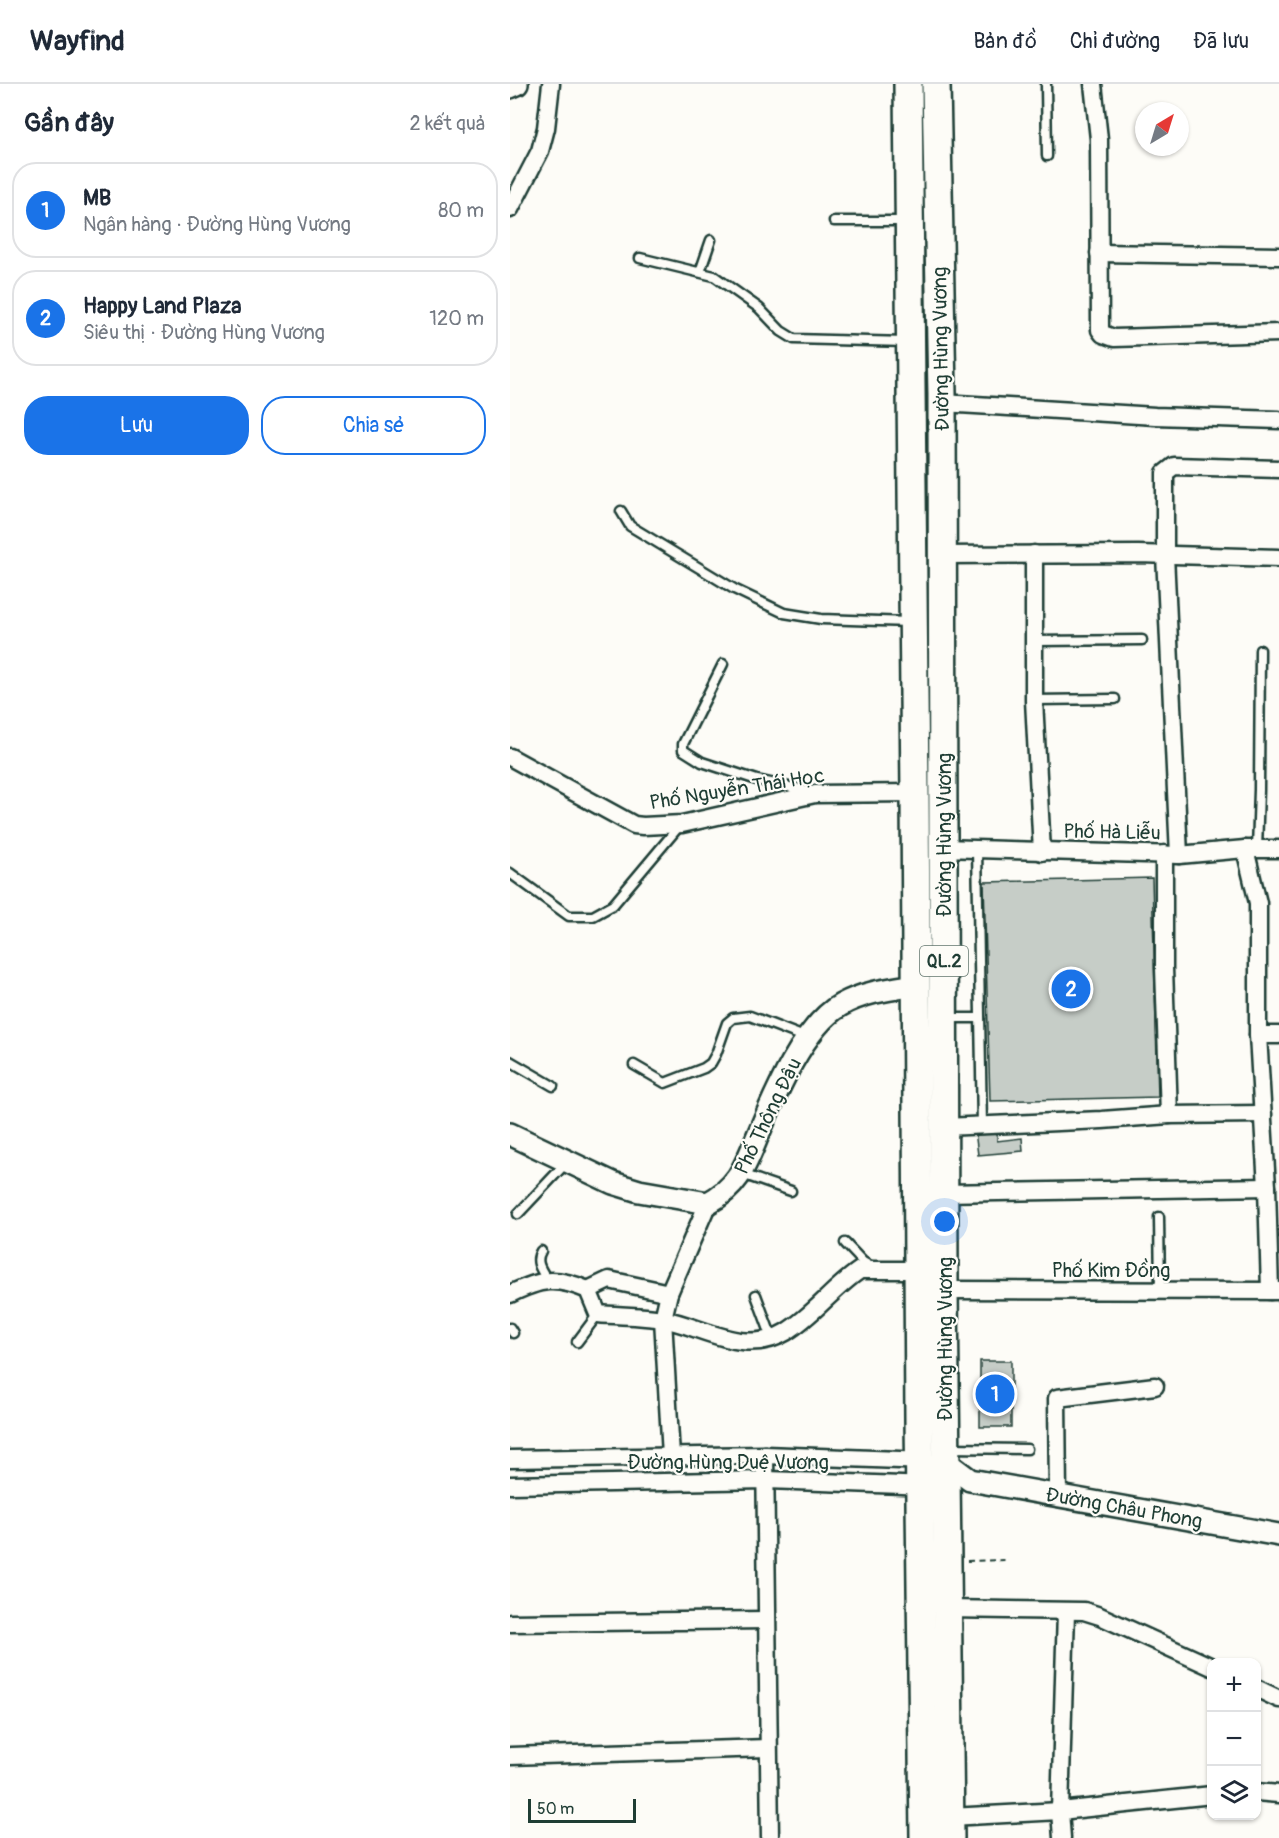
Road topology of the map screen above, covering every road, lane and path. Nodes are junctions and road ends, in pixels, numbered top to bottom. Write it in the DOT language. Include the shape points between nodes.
graph roads {
  1 [pos="517,84"];
  2 [pos="551,84"];
  3 [pos="908,84"];
  4 [pos="936,84"];
  5 [pos="1046,84"];
  6 [pos="1094,84"];
  7 [pos="510,87"];
  8 [pos="1047,156"];
  9 [pos="510,209"];
  10 [pos="834,221"];
  11 [pos="908,221"];
  12 [pos="711,240"];
  13 [pos="1099,253"];
  14 [pos="1279,256"];
  15 [pos="640,258"];
  16 [pos="700,272"];
  17 [pos="1279,333"];
  18 [pos="910,342"];
  19 [pos="942,403"];
  20 [pos="1279,420"];
  21 [pos="1279,469"];
  22 [pos="621,511"];
  23 [pos="1034,554"];
  24 [pos="942,555"];
  25 [pos="1165,555"];
  26 [pos="1279,558"];
  27 [pos="912,622"];
  28 [pos="1142,640"];
  29 [pos="1035,641"];
  30 [pos="1260,650"];
  31 [pos="723,664"];
  32 [pos="914,698"];
  33 [pos="943,698"];
  34 [pos="1115,699"];
  35 [pos="1034,700"];
  36 [pos="510,758"];
  37 [pos="915,793"];
  38 [pos="815,794"];
  39 [pos="682,824"];
  40 [pos="944,848"];
  41 [pos="977,849"];
  42 [pos="1251,849"];
  43 [pos="1279,849"];
  44 [pos="1042,852"];
  45 [pos="1171,854"];
  46 [pos="510,873"];
  47 [pos="916,985"];
  48 [pos="944,1018"];
  49 [pos="980,1018"];
  50 [pos="1258,1035"];
  51 [pos="1279,1035"];
  52 [pos="807,1038"];
  53 [pos="510,1061"];
  54 [pos="634,1065"];
  55 [pos="553,1086"];
  56 [pos="1263,1114"];
  57 [pos="1169,1115"];
  58 [pos="982,1126"];
  59 [pos="944,1127"];
  60 [pos="510,1134"];
  61 [pos="567,1161"];
  62 [pos="742,1174"];
  63 [pos="1273,1187"];
  64 [pos="791,1191"];
  65 [pos="944,1193"];
  66 [pos="708,1203"];
  67 [pos="518,1214"];
  68 [pos="1159,1217"];
  69 [pos="845,1243"];
  70 [pos="541,1251"];
  71 [pos="879,1270"];
  72 [pos="917,1270"];
  73 [pos="548,1281"];
  74 [pos="588,1290"];
  75 [pos="944,1290"];
  76 [pos="1160,1291"];
  77 [pos="1275,1291"];
  78 [pos="669,1293"];
  79 [pos="510,1294"];
  80 [pos="756,1295"];
  81 [pos="598,1314"];
  82 [pos="663,1319"];
  83 [pos="772,1338"];
  84 [pos="577,1342"];
  85 [pos="1155,1386"];
  86 [pos="1027,1449"];
  87 [pos="765,1455"];
  88 [pos="671,1456"];
  89 [pos="510,1458"];
  90 [pos="952,1469"];
  91 [pos="919,1473"];
  92 [pos="766,1480"];
  93 [pos="510,1485"];
  94 [pos="1058,1497"];
  95 [pos="1279,1535"];
  96 [pos="1008,1560"];
  97 [pos="946,1561"];
  98 [pos="947,1609"];
  99 [pos="1066,1612"];
  100 [pos="766,1620"];
  101 [pos="510,1623"];
  102 [pos="1207,1665"];
  103 [pos="1261,1690"];
  104 [pos="1279,1699"];
  105 [pos="768,1748"];
  106 [pos="510,1756"];
  107 [pos="1261,1792"];
  108 [pos="1279,1794"];
  109 [pos="1207,1796"];
  110 [pos="1060,1811"];
  111 [pos="950,1828"];
  112 [pos="919,1834"];
  113 [pos="770,1838"];
  114 [pos="1062,1838"];
  1 -- 7 [label="street"];
  2 -- 9 [label="street" via="540,151"];
  3 -- 11 [label="main road, Đường Hùng Vương / QL.2"];
  4 -- 19 [label="main road, Đường Hùng Vương / QL.2"];
  5 -- 8 [label="lane"];
  6 -- 13 [label="street" via="1099,139"];
  10 -- 11 [label="lane"];
  11 -- 18 [label="main road, Đường Hùng Vương / QL.2"];
  12 -- 16 [label="lane"];
  13 -- 14 [label="street"];
  13 -- 17 [label="street" via="1103,334 1114,338"];
  15 -- 16 [label="lane"];
  16 -- 18 [label="lane" via="714,276 794,339"];
  18 -- 27 [label="main road, Đường Hùng Vương / QL.2"];
  19 -- 20 [label="street"];
  19 -- 24 [label="main road, Đường Hùng Vương / QL.2"];
  21 -- 25 [label="street" via="1174,466 1167,470"];
  22 -- 27 [label="lane" via="630,526 734,589 784,613 821,619"];
  23 -- 24 [label="street"];
  23 -- 25 [label="street"];
  23 -- 29 [label="street"];
  24 -- 33 [label="main road, Đường Hùng Vương / QL.2"];
  25 -- 26 [label="street"];
  25 -- 45 [label="street"];
  27 -- 32 [label="main road, Đường Hùng Vương / QL.2"];
  28 -- 29 [label="lane"];
  29 -- 35 [label="street"];
  30 -- 42 [label="lane" via="1259,790"];
  31 -- 38 [label="lane" via="683,750 702,762"];
  32 -- 33 [label="main road"];
  32 -- 37 [label="main road, Đường Hùng Vương / QL.2"];
  33 -- 40 [label="main road, Đường Hùng Vương / QL.2"];
  34 -- 35 [label="lane"];
  35 -- 44 [label="street"];
  36 -- 39 [label="street, Phố Nguyễn Thái Học" via="634,825"];
  37 -- 38 [label="street, Phố Nguyễn Thái Học"];
  37 -- 47 [label="main road, Đường Hùng Vương / QL.2"];
  38 -- 39 [label="street, Phố Nguyễn Thái Học"];
  39 -- 46 [label="lane" via="613,905 593,916 569,916"];
  40 -- 41 [label="street, Phố Hà Liễu"];
  40 -- 48 [label="main road, Đường Hùng Vương / QL.2"];
  41 -- 44 [label="street, Phố Hà Liễu"];
  41 -- 49 [label="lane"];
  42 -- 43 [label="street, Phố Hà Liễu"];
  42 -- 45 [label="street, Phố Hà Liễu"];
  42 -- 50 [label="street" via="1258,903"];
  44 -- 45 [label="street, Phố Hà Liễu"];
  45 -- 57 [label="street" via="1164,968"];
  47 -- 52 [label="street, Phố Thông Đậu" via="864,995 842,1004 821,1020"];
  47 -- 72 [label="main road, Đường Hùng Vương / QL.2"];
  48 -- 49 [label="lane"];
  48 -- 59 [label="main road, Đường Hùng Vương / QL.2"];
  49 -- 58 [label="lane"];
  50 -- 51 [label="street"];
  50 -- 56 [label="street"];
  52 -- 54 [label="lane" via="750,1016 734,1018 727,1023 711,1063 704,1068 665,1083"];
  52 -- 62 [label="street, Phố Thông Đậu"];
  53 -- 55 [label="lane"];
  56 -- 57 [label="street"];
  56 -- 63 [label="street"];
  57 -- 58 [label="street"];
  58 -- 59 [label="street"];
  59 -- 65 [label="main road, Đường Hùng Vương / QL.2"];
  60 -- 61 [label="street"];
  61 -- 66 [label="street" via="626,1187"];
  61 -- 67 [label="lane"];
  62 -- 64 [label="lane"];
  62 -- 66 [label="street, Phố Thông Đậu" via="728,1191"];
  63 -- 65 [label="street"];
  63 -- 77 [label="street"];
  65 -- 75 [label="main road, Đường Hùng Vương / QL.2"];
  66 -- 78 [label="street"];
  68 -- 76 [label="lane"];
  69 -- 71 [label="lane" via="862,1262"];
  70 -- 73 [label="lane" via="538,1264"];
  71 -- 72 [label="street"];
  71 -- 83 [label="street" via="860,1270 803,1321"];
  72 -- 91 [label="main road, Đường Hùng Vương / QL.2"];
  73 -- 74 [label="street" via="571,1282"];
  73 -- 79 [label="street"];
  74 -- 78 [label="street" via="609,1280"];
  74 -- 81 [label="street"];
  75 -- 76 [label="street, Phố Kim Đồng"];
  75 -- 90 [label="main road, Đường Hùng Vương / QL.2"];
  76 -- 77 [label="street, Phố Kim Đồng"];
  78 -- 82 [label="street"];
  80 -- 83 [label="lane"];
  81 -- 82 [label="street"];
  81 -- 84 [label="lane"];
  82 -- 83 [label="street" via="726,1340"];
  82 -- 88 [label="street"];
  85 -- 94 [label="street" via="1057,1398"];
  86 -- 90 [label="lane"];
  87 -- 88 [label="street, Đường Hùng Duệ Vương"];
  87 -- 91 [label="street, Đường Hùng Duệ Vương"];
  87 -- 92 [label="street"];
  88 -- 89 [label="street, Đường Hùng Duệ Vương"];
  90 -- 91 [label="street, Đường Hùng Duệ Vương"];
  90 -- 91 [label="street, Đường Hùng Duệ Vương"];
  90 -- 94 [label="street, Đường Châu Phong"];
  90 -- 97 [label="main road, Đường Hùng Vương / QL.2"];
  91 -- 92 [label="street, Đường Hùng Duệ Vương"];
  91 -- 112 [label="main road, Đường Hùng Vương / QL.2"];
  92 -- 93 [label="street, Đường Hùng Duệ Vương"];
  92 -- 100 [label="street"];
  94 -- 95 [label="street, Đường Châu Phong"];
  96 -- 97 [label="path"];
  97 -- 98 [label="main road, Đường Hùng Vương / QL.2"];
  98 -- 99 [label="street"];
  98 -- 111 [label="main road, Đường Hùng Vương / QL.2"];
  99 -- 102 [label="street" via="1084,1611 1100,1616"];
  99 -- 110 [label="street"];
  100 -- 101 [label="street"];
  100 -- 105 [label="street"];
  103 -- 104 [label="street"];
  105 -- 106 [label="street"];
  105 -- 113 [label="street"];
  107 -- 108 [label="street"];
  109 -- 110 [label="street"];
  110 -- 111 [label="street"];
  110 -- 114 [label="street"];
}
